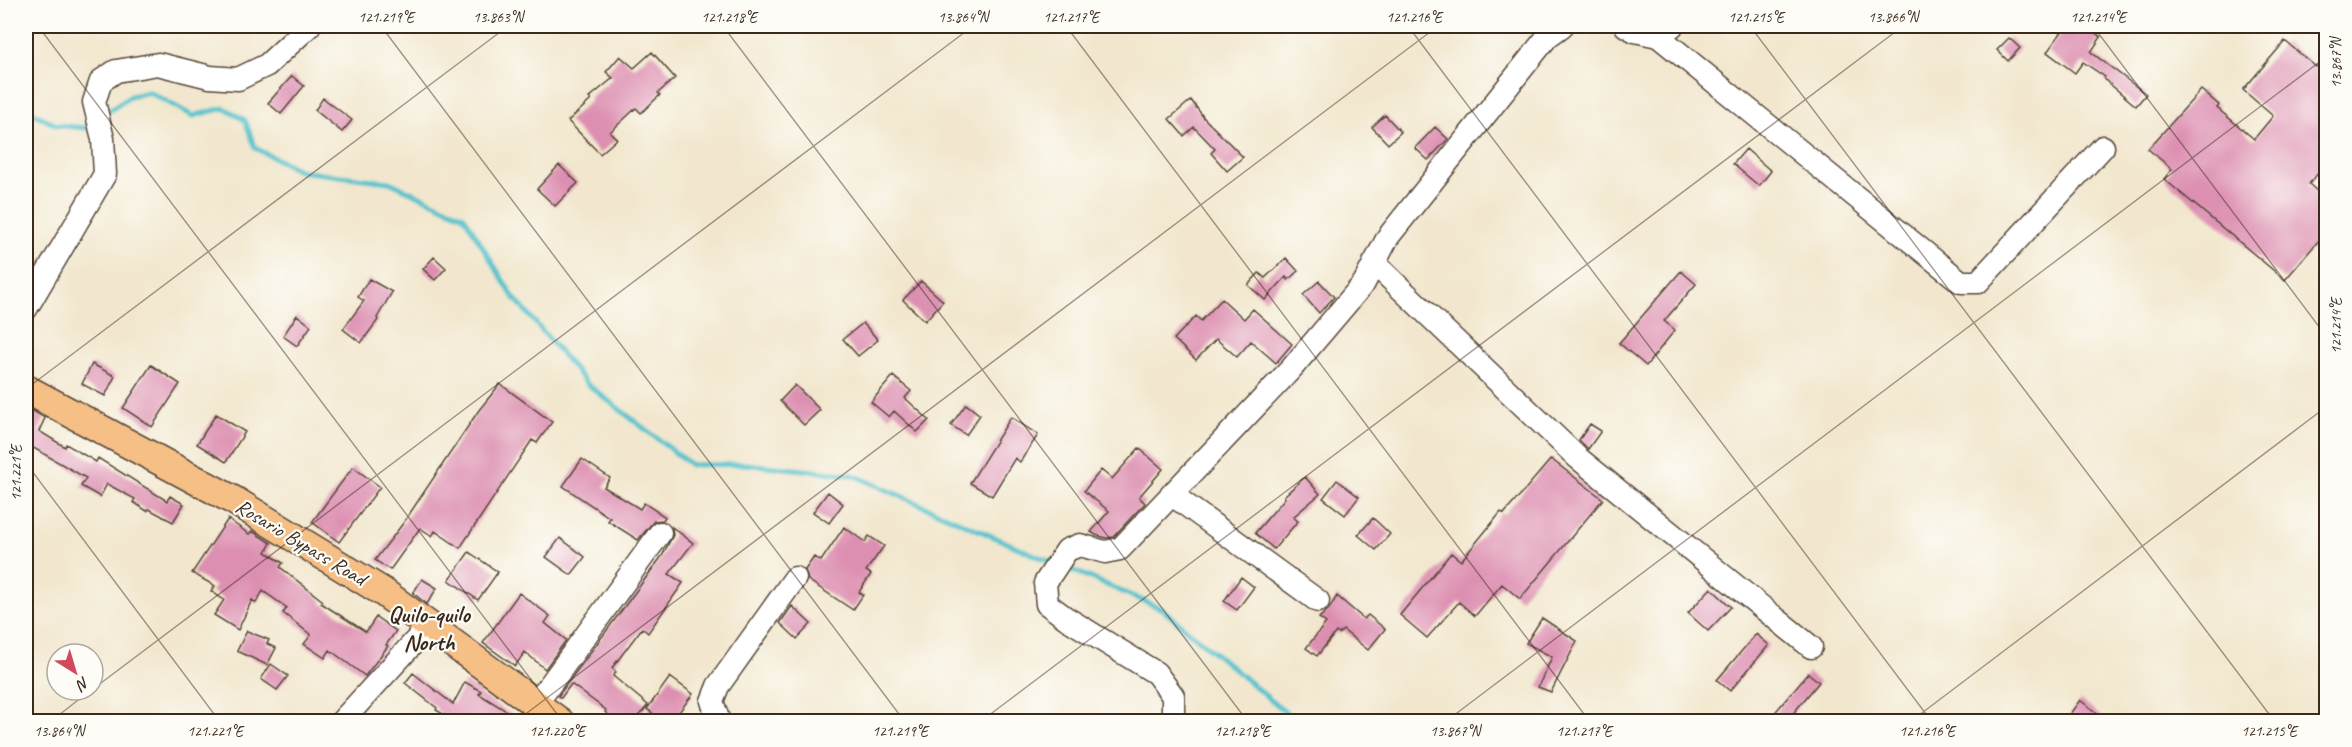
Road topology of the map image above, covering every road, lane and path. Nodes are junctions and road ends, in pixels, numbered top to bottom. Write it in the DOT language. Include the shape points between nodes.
graph roads {
  1 [pos="309,26"];
  2 [pos="1626,26"];
  3 [pos="1549,29"];
  4 [pos="1665,31"];
  5 [pos="2103,147"];
  6 [pos="1374,263"];
  7 [pos="26,309"];
  8 [pos="26,389"];
  9 [pos="1171,494"];
  10 [pos="660,533"];
  11 [pos="795,578"];
  12 [pos="1318,601"];
  13 [pos="429,626"];
  14 [pos="1810,647"];
  15 [pos="536,704"];
  16 [pos="341,722"];
  17 [pos="560,722"];
  18 [pos="719,722"];
  19 [pos="1173,722"];
  1 -- 7 [label="street" via="267,65 238,79 158,64 116,71 101,81 93,102 103,140 105,174"];
  2 -- 4 [label="street" via="1635,31"];
  3 -- 6 [label="street" via="1388,237"];
  4 -- 5 [label="street" via="1961,282 1978,282"];
  6 -- 9 [label="street" via="1364,283 1291,369"];
  6 -- 14 [label="street" via="1578,458"];
  8 -- 13 [label="main road, Rosario Bypass Road" via="235,501 383,592"];
  9 -- 12 [label="street"];
  9 -- 19 [label="street" via="1120,549 1105,552 1080,545 1067,550 1045,583 1047,604 1156,673 1173,696"];
  10 -- 15 [label="street"];
  11 -- 18 [label="street" via="718,686 712,701"];
  13 -- 15 [label="main road, Rosario Bypass Road"];
  13 -- 16 [label="street"];
  15 -- 17 [label="main road, Rosario Bypass Road"];
}
